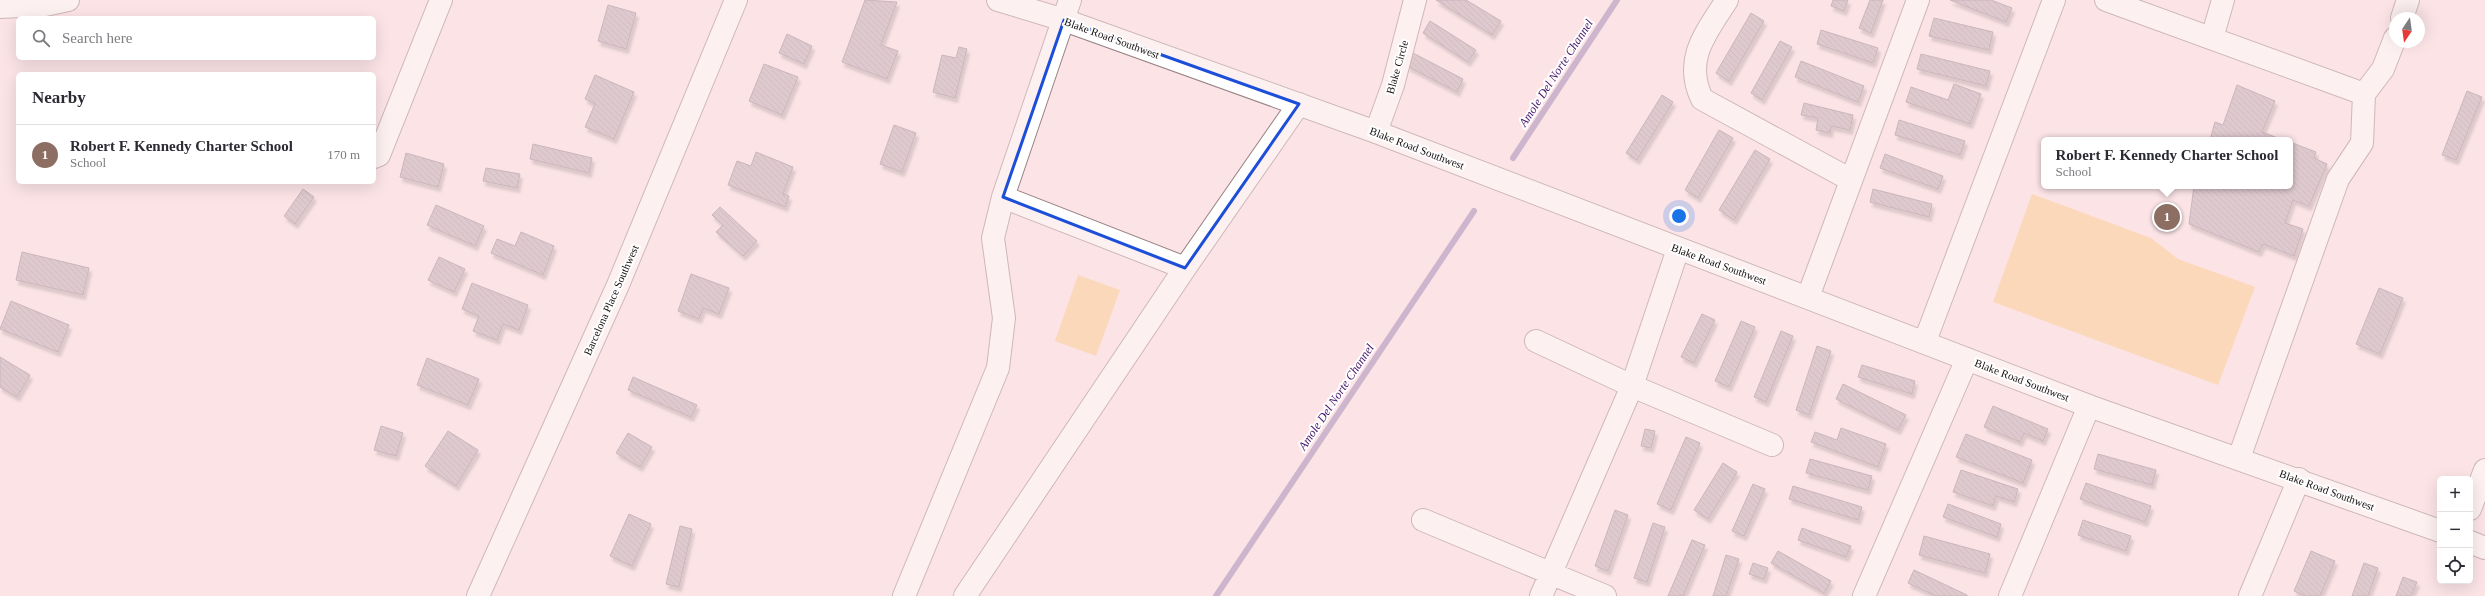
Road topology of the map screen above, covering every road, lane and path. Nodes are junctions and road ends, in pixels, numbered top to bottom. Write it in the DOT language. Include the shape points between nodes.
graph roads {
  1 [pos="68,0"];
  2 [pos="441,0"];
  3 [pos="736,0"];
  4 [pos="998,0"];
  5 [pos="1070,0"];
  6 [pos="1415,0"];
  7 [pos="1727,0"];
  8 [pos="1918,0"];
  9 [pos="2054,0"];
  10 [pos="2106,0"];
  11 [pos="2223,0"];
  12 [pos="2408,0"];
  13 [pos="0,7"];
  14 [pos="2404,12"];
  15 [pos="1064,20"];
  16 [pos="2212,38"];
  17 [pos="2391,48"];
  18 [pos="2364,94"];
  19 [pos="1299,104"];
  20 [pos="1376,132"];
  21 [pos="376,156"];
  22 [pos="1851,180"];
  23 [pos="1003,196"];
  24 [pos="1678,249"];
  25 [pos="1185,268"];
  26 [pos="1808,298"];
  27 [pos="1536,341"];
  28 [pos="1925,341"];
  29 [pos="1967,359"];
  30 [pos="1632,386"];
  31 [pos="2089,406"];
  32 [pos="1772,445"];
  33 [pos="2239,458"];
  34 [pos="2485,470"];
  35 [pos="2299,479"];
  36 [pos="2473,501"];
  37 [pos="1423,520"];
  38 [pos="2437,530"];
  39 [pos="2473,543"];
  40 [pos="2485,548"];
  41 [pos="1551,573"];
  42 [pos="478,596"];
  43 [pos="904,596"];
  44 [pos="964,596"];
  45 [pos="1541,596"];
  46 [pos="1605,596"];
  47 [pos="1864,596"];
  48 [pos="2010,596"];
  49 [pos="2250,596"];
  1 -- 13 [label="street" via="45,5"];
  2 -- 21 [label="street" via="379,155"];
  3 -- 42 [label="street, Barcelona Place Southwest" via="618,285"];
  4 -- 15 [label="street, Blake Road Southwest"];
  5 -- 15 [label="street"];
  6 -- 20 [label="street, Blake Circle" via="1393,85"];
  7 -- 22 [label="street" via="1699,44 1694,70 1696,85 1702,99"];
  8 -- 22 [label="street"];
  9 -- 28 [label="street"];
  10 -- 16 [label="street"];
  11 -- 16 [label="street"];
  12 -- 14 [label="street"];
  15 -- 19 [label="street, Blake Road Southwest"];
  15 -- 23 [label="street"];
  16 -- 18 [label="street"];
  17 -- 18 [label="street" via="2383,69"];
  18 -- 33 [label="street" via="2362,143 2338,179"];
  19 -- 20 [label="street, Blake Road Southwest"];
  19 -- 25 [label="street"];
  20 -- 24 [label="street, Blake Road Southwest"];
  22 -- 26 [label="street"];
  23 -- 25 [label="street"];
  23 -- 43 [label="street" via="993,238 1004,318 998,368"];
  24 -- 26 [label="street, Blake Road Southwest"];
  24 -- 30 [label="street"];
  25 -- 44 [label="street"];
  26 -- 28 [label="street, Blake Road Southwest"];
  27 -- 30 [label="street"];
  28 -- 29 [label="street, Blake Road Southwest"];
  29 -- 31 [label="street, Blake Road Southwest"];
  29 -- 47 [label="street"];
  30 -- 32 [label="street"];
  30 -- 41 [label="street"];
  31 -- 33 [label="street, Blake Road Southwest"];
  31 -- 48 [label="street"];
  33 -- 35 [label="street, Blake Road Southwest"];
  34 -- 36 [label="street"];
  35 -- 38 [label="street, Blake Road Southwest"];
  35 -- 49 [label="street"];
  37 -- 41 [label="street"];
  39 -- 40 [label="street"];
  41 -- 45 [label="street"];
  41 -- 46 [label="street"];
}
